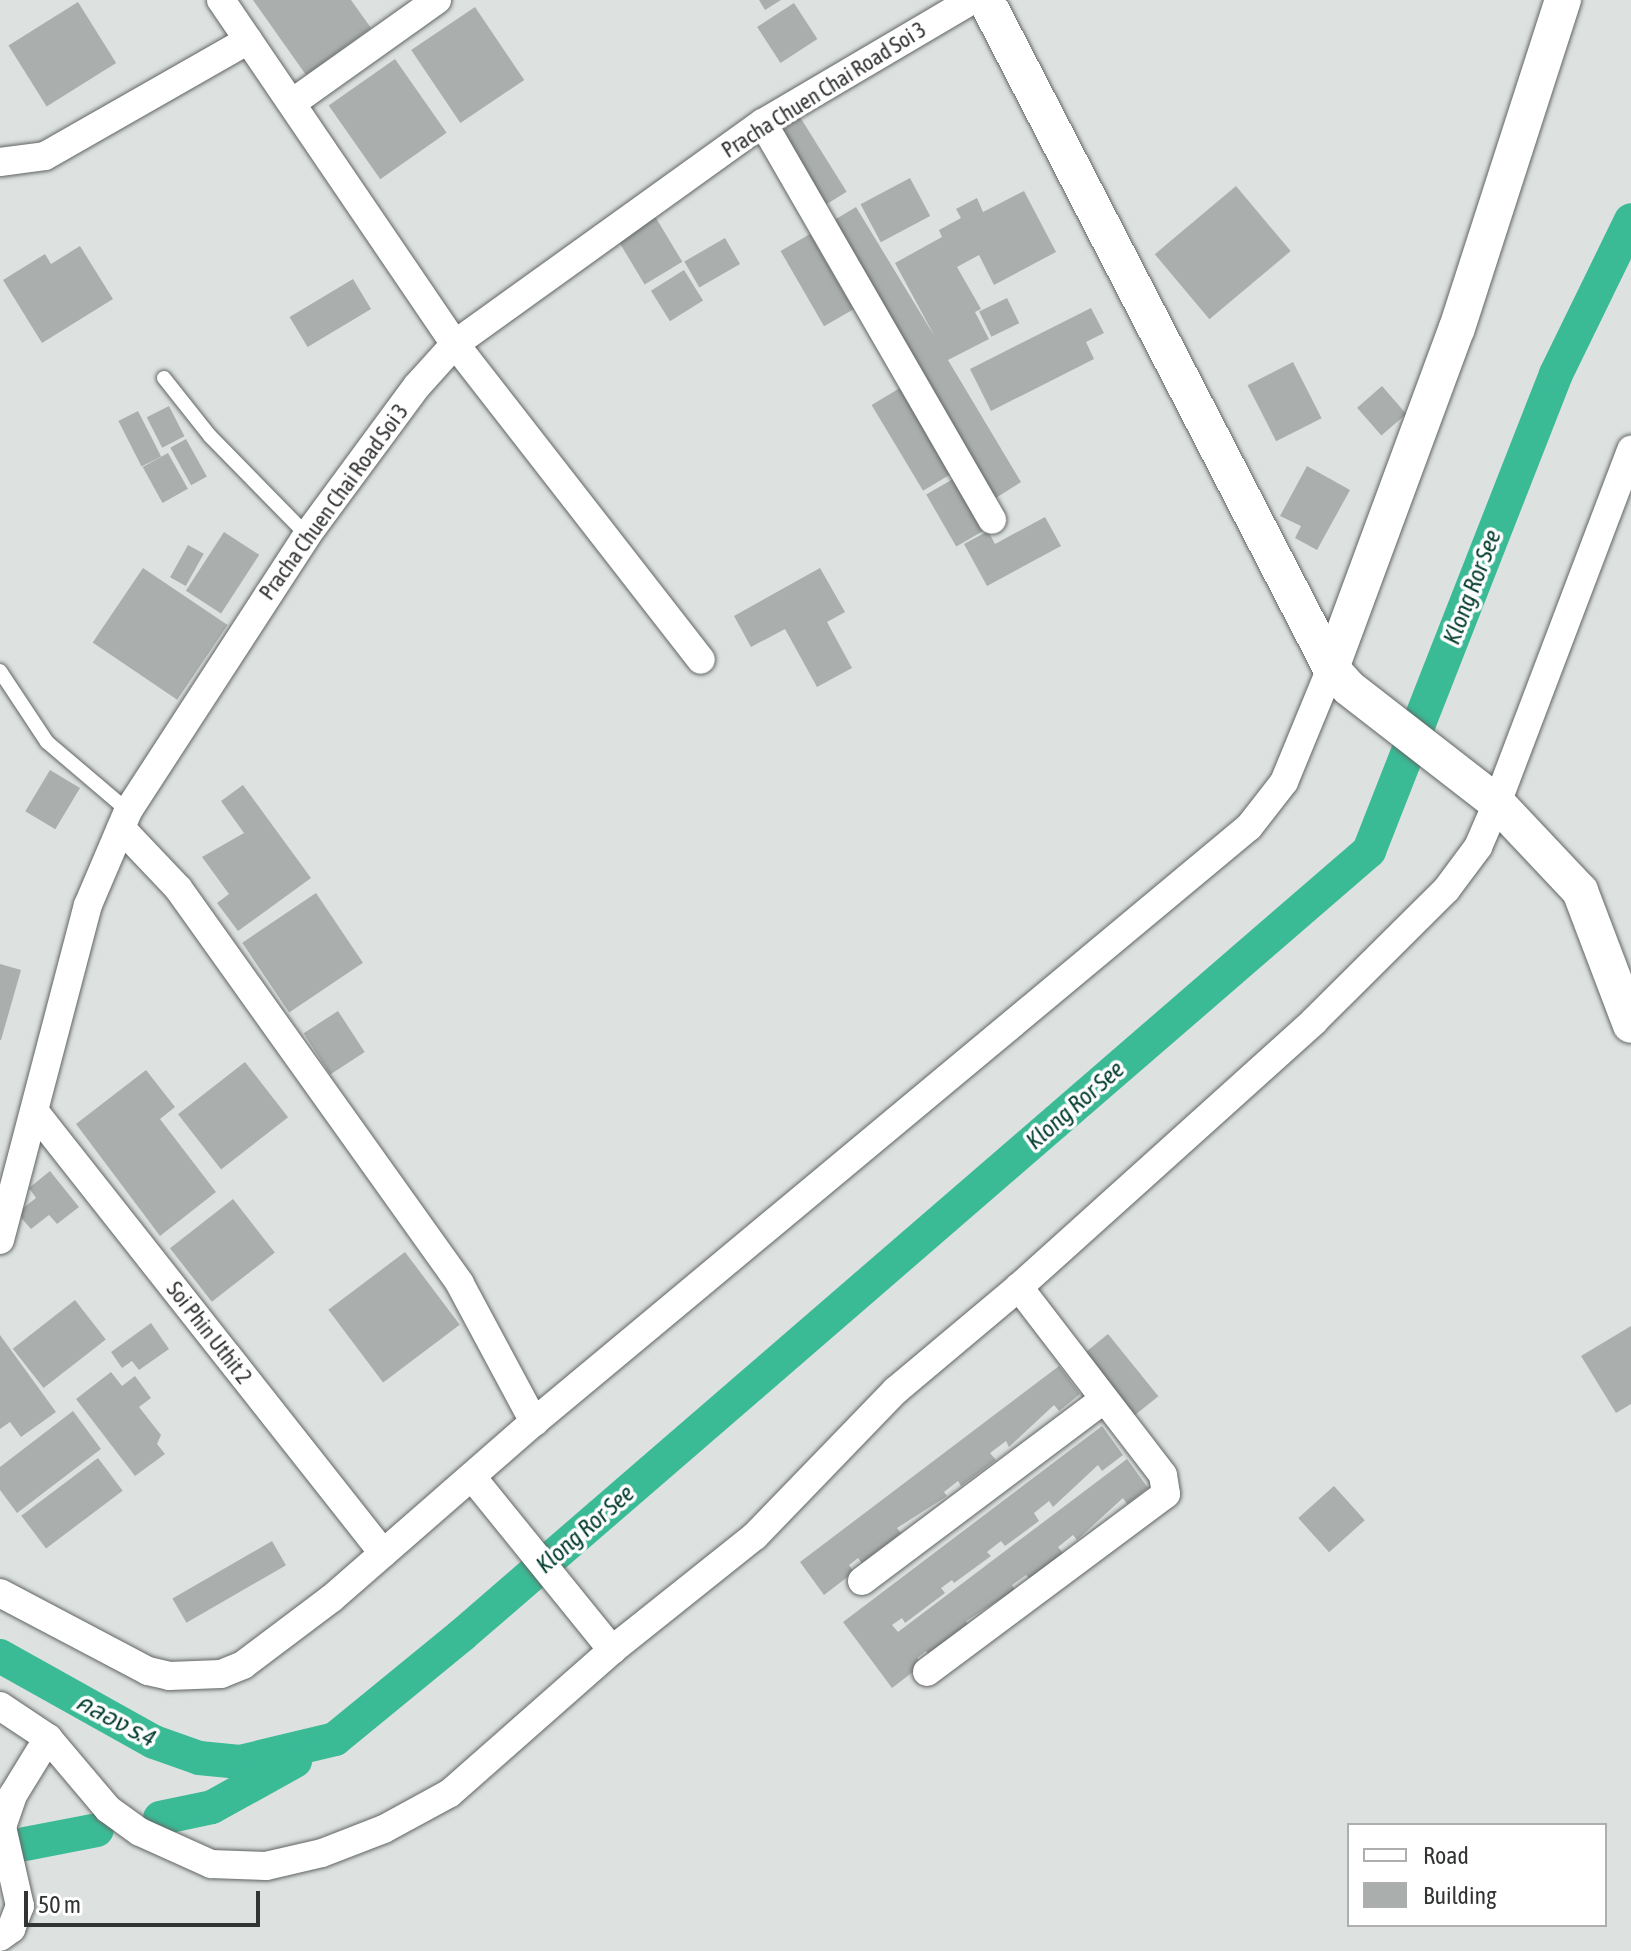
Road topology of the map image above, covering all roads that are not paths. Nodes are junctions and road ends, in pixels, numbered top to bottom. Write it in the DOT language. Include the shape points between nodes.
graph roads {
  1 [pos="221,0"];
  2 [pos="437,0"];
  3 [pos="972,0"];
  4 [pos="986,0"];
  5 [pos="1563,0"];
  6 [pos="248,40"];
  7 [pos="292,103"];
  8 [pos="763,123"];
  9 [pos="0,162"];
  10 [pos="455,344"];
  11 [pos="164,378"];
  12 [pos="1631,450"];
  13 [pos="992,520"];
  14 [pos="307,535"];
  15 [pos="701,660"];
  16 [pos="0,671"];
  17 [pos="1340,678"];
  18 [pos="1488,797"];
  19 [pos="124,819"];
  20 [pos="1631,1025"];
  21 [pos="35,1112"];
  22 [pos="0,1240"];
  23 [pos="1019,1287"];
  24 [pos="1103,1400"];
  25 [pos="534,1422"];
  26 [pos="472,1477"];
  27 [pos="383,1553"];
  28 [pos="862,1581"];
  29 [pos="0,1593"];
  30 [pos="612,1650"];
  31 [pos="927,1672"];
  32 [pos="0,1706"];
  33 [pos="48,1738"];
  34 [pos="1,1827"];
  35 [pos="0,1937"];
  1 -- 6 [label="street"];
  2 -- 7 [label="street"];
  3 -- 8 [label="street, Pracha Chuen Chai Road Soi 3"];
  4 -- 17 [label="street"];
  5 -- 17 [label="street"];
  6 -- 7 [label="street"];
  6 -- 9 [label="street" via="45,156"];
  7 -- 10 [label="street"];
  8 -- 10 [label="street, Pracha Chuen Chai Road Soi 3"];
  8 -- 13 [label="street"];
  10 -- 14 [label="street, Pracha Chuen Chai Road Soi 3"];
  10 -- 15 [label="street"];
  11 -- 14 [label="lane" via="210,436"];
  12 -- 18 [label="street"];
  14 -- 19 [label="street, Pracha Chuen Chai Road Soi 3"];
  16 -- 19 [label="lane" via="47,742"];
  17 -- 18 [label="street"];
  17 -- 25 [label="street" via="1284,782 1249,827"];
  18 -- 20 [label="street" via="1580,891"];
  18 -- 23 [label="street" via="1478,847 1446,890 1314,1021"];
  19 -- 21 [label="street, Pracha Chuen Chai Road Soi 3" via="88,905"];
  19 -- 25 [label="street" via="460,1284"];
  21 -- 22 [label="street, Pracha Chuen Chai Road Soi 3"];
  21 -- 27 [label="street, Soi Phin Uthit 2"];
  23 -- 24 [label="street"];
  23 -- 30 [label="street" via="895,1391 755,1536"];
  24 -- 28 [label="street"];
  24 -- 31 [label="street" via="1163,1475 1163,1498"];
  25 -- 26 [label="street"];
  26 -- 27 [label="street"];
  26 -- 30 [label="street"];
  27 -- 29 [label="street" via="243,1665 221,1674 169,1676 148,1671"];
  30 -- 33 [label="street" via="450,1793 363,1837 266,1866 211,1864 140,1832 108,1809"];
  32 -- 33 [label="street"];
  33 -- 34 [label="street" via="13,1795"];
  34 -- 35 [label="street" via="20,1906 16,1922"];
}
